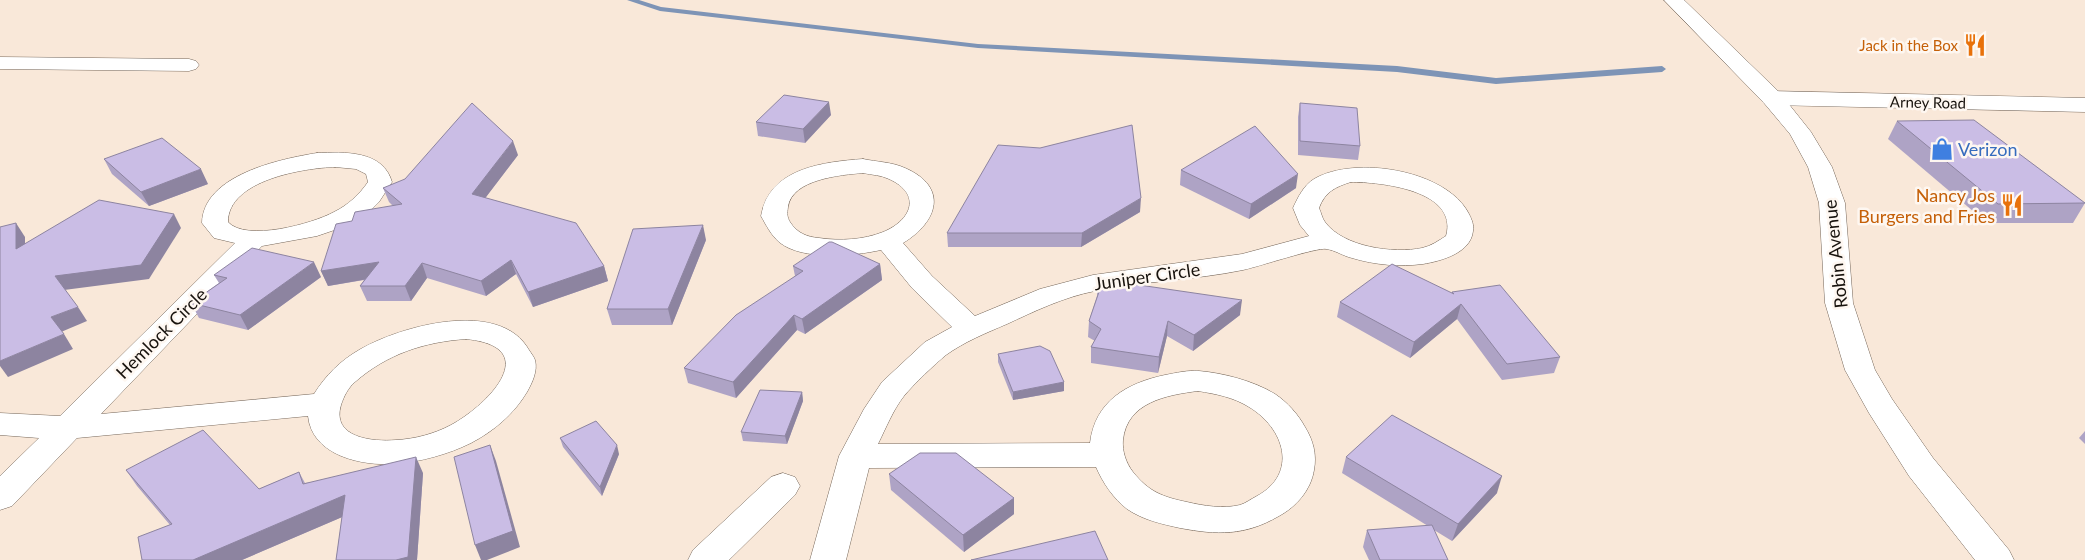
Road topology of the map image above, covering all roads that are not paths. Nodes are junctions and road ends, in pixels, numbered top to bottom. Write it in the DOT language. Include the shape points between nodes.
graph roads {
  1 [pos="1672,0"];
  2 [pos="0,63"];
  3 [pos="189,64"];
  4 [pos="1772,98"];
  5 [pos="2085,105"];
  6 [pos="254,239"];
  7 [pos="1329,239"];
  8 [pos="887,240"];
  9 [pos="971,329"];
  10 [pos="324,404"];
  11 [pos="0,424"];
  12 [pos="68,428"];
  13 [pos="1106,454"];
  14 [pos="856,456"];
  15 [pos="783,486"];
  16 [pos="0,497"];
  17 [pos="706,560"];
  18 [pos="828,560"];
  19 [pos="1996,560"];
  1 -- 4 [label="street, Robin Avenue"];
  2 -- 3 [label="street"];
  4 -- 5 [label="street, Arney Road"];
  4 -- 19 [label="street, Robin Avenue" via="1800,132 1820,167 1832,203 1839,303 1860,370 1921,467"];
  6 -- 6 [label="street" via="284,237 322,227 356,211 374,195 380,182 376,171 361,162 338,159 285,166 258,176 227,196 216,209 215,223 223,232"];
  6 -- 12 [label="street, Hemlock Circle"];
  7 -- 7 [label="street" via="1354,251 1388,258 1424,257 1445,250 1458,239 1462,229 1457,212 1445,199 1426,188 1399,178 1350,175 1326,182 1312,193 1306,208 1314,226"];
  7 -- 9 [label="street, Juniper Circle" via="1243,262 1093,283 1050,295"];
  8 -- 8 [label="street" via="917,220 924,203 920,190 909,179 888,170 842,167 813,174 793,184 778,199 774,216 782,232 797,241 833,249 862,247"];
  8 -- 9 [label="street" via="922,282"];
  9 -- 14 [label="street, Juniper Circle" via="935,350 893,389"];
  10 -- 10 [label="street" via="325,428 337,442 378,453 414,450 461,434 499,409 518,384 521,365 515,348 495,335 466,330 440,331 402,341 370,356 342,377"];
  10 -- 12 [label="street"];
  11 -- 12 [label="street"];
  12 -- 16 [label="street, Hemlock Circle"];
  13 -- 13 [label="street" via="1113,471 1130,492 1154,508 1207,521 1243,518 1272,506 1291,488 1299,470 1298,443 1286,421 1265,402 1233,387 1198,381 1172,383 1138,394 1118,411 1107,429"];
  13 -- 14 [label="street"];
  14 -- 18 [label="street, Juniper Circle"];
  15 -- 17 [label="street"];
}
